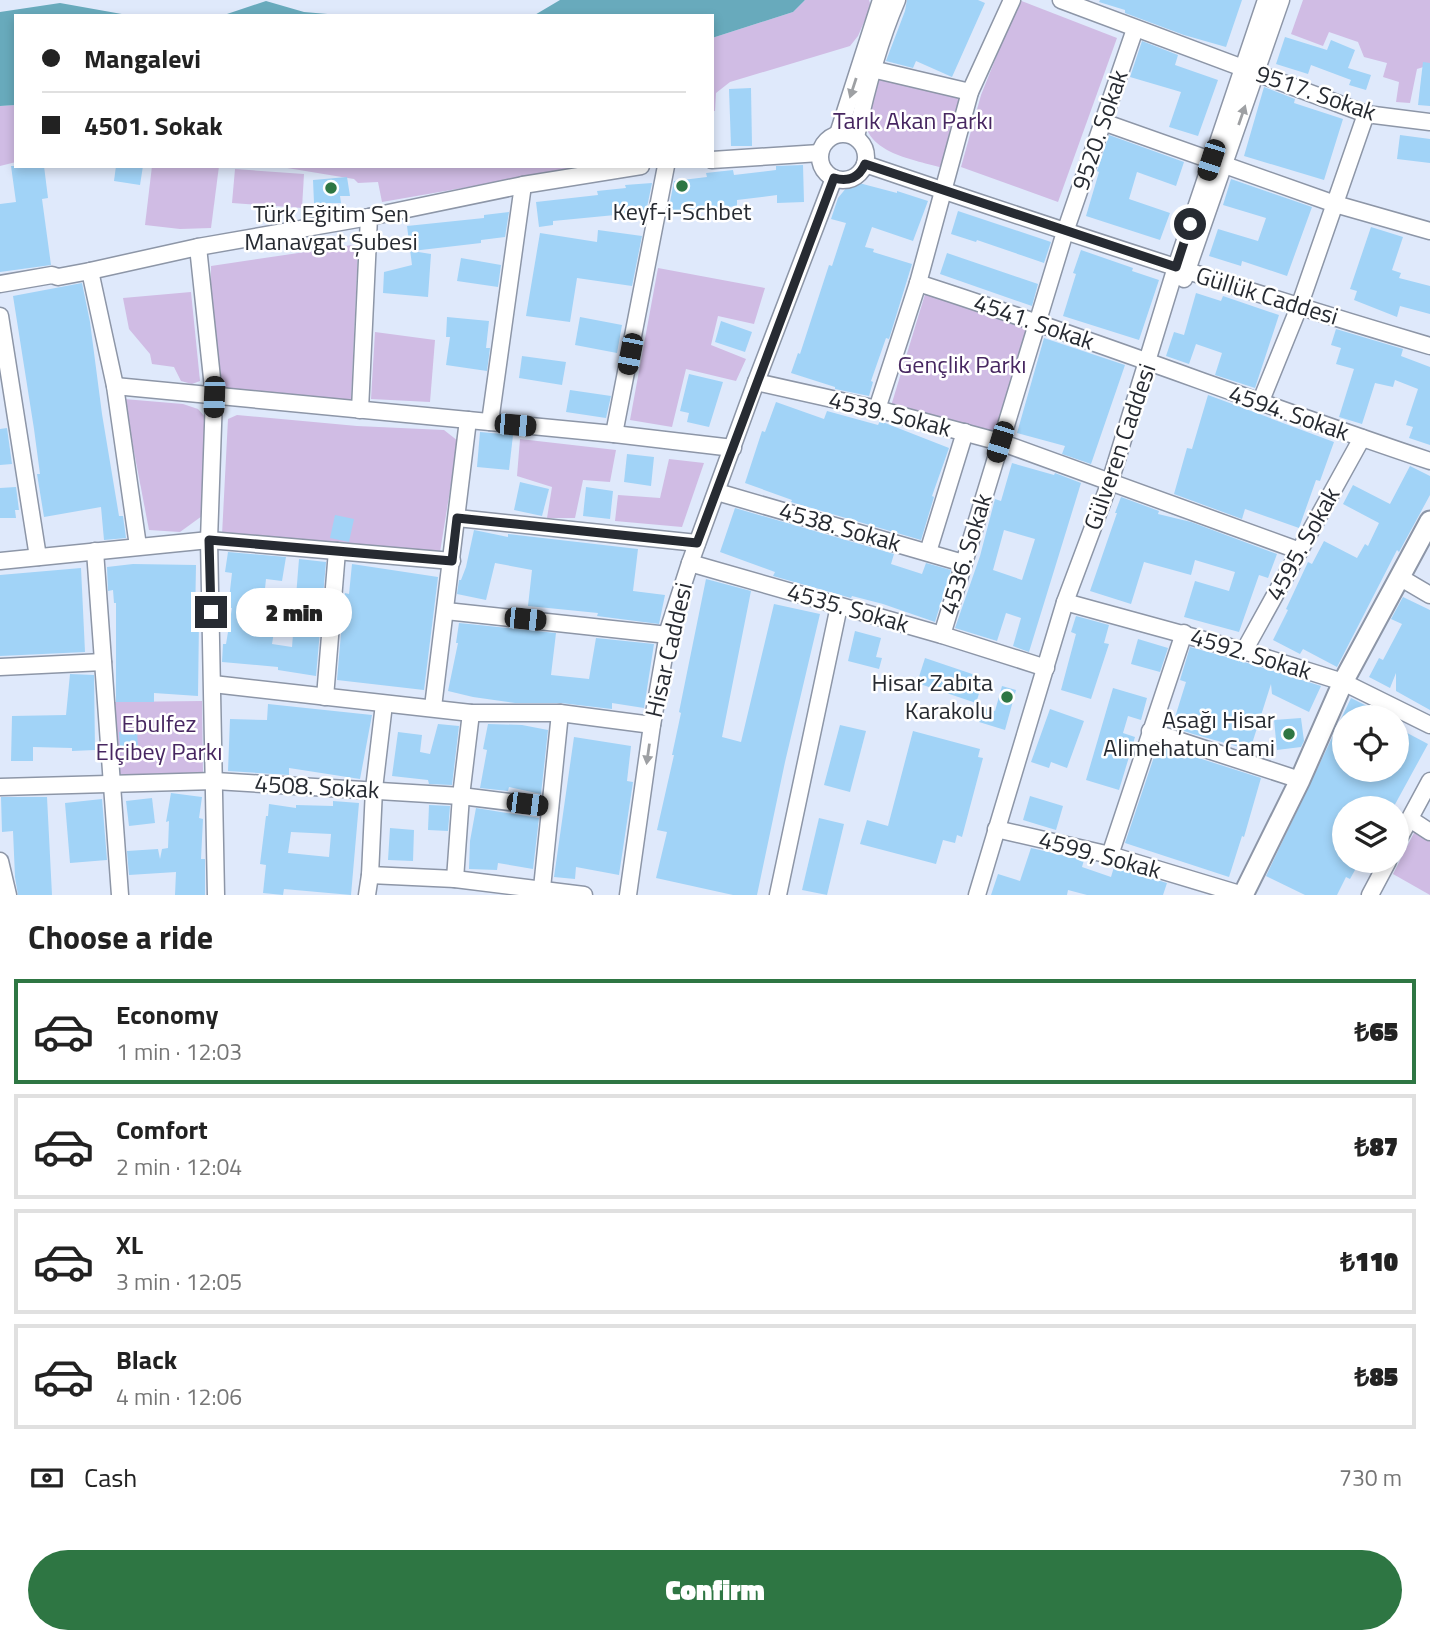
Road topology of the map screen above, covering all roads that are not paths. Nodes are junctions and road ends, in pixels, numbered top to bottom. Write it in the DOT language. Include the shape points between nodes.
graph roads {
  1 [pos="881,0"];
  2 [pos="897,0"];
  3 [pos="1012,0"];
  4 [pos="1061,0"];
  5 [pos="1266,0"];
  6 [pos="1281,0"];
  7 [pos="1135,29"];
  8 [pos="872,69"];
  9 [pos="1249,71"];
  10 [pos="970,92"];
  11 [pos="1366,114"];
  12 [pos="1103,122"];
  13 [pos="1430,122"];
  14 [pos="838,134"];
  15 [pos="856,137"];
  16 [pos="820,153"];
  17 [pos="714,160"];
  18 [pos="1218,162"];
  19 [pos="865,164"];
  20 [pos="629,168"];
  21 [pos="666,168"];
  22 [pos="834,178"];
  23 [pos="523,185"];
  24 [pos="945,191"];
  25 [pos="1335,204"];
  26 [pos="369,217"];
  27 [pos="1430,231"];
  28 [pos="1065,232"];
  29 [pos="198,247"];
  30 [pos="1182,269"];
  31 [pos="90,271"];
  32 [pos="58,277"];
  33 [pos="918,283"];
  34 [pos="0,284"];
  35 [pos="0,292"];
  36 [pos="1299,307"];
  37 [pos="0,316"];
  38 [pos="1037,321"];
  39 [pos="1430,346"];
  40 [pos="1151,363"];
  41 [pos="756,382"];
  42 [pos="115,386"];
  43 [pos="214,397"];
  44 [pos="1260,404"];
  45 [pos="877,409"];
  46 [pos="360,410"];
  47 [pos="468,420"];
  48 [pos="490,422"];
  49 [pos="965,432"];
  50 [pos="614,434"];
  51 [pos="1362,438"];
  52 [pos="1000,442"];
  53 [pos="733,448"];
  54 [pos="1430,461"];
  55 [pos="1110,482"];
  56 [pos="717,492"];
  57 [pos="457,518"];
  58 [pos="1430,521"];
  59 [pos="209,540"];
  60 [pos="697,543"];
  61 [pos="138,546"];
  62 [pos="95,551"];
  63 [pos="337,551"];
  64 [pos="1300,551"];
  65 [pos="928,552"];
  66 [pos="38,557"];
  67 [pos="0,561"];
  68 [pos="452,561"];
  69 [pos="690,563"];
  70 [pos="963,563"];
  71 [pos="1401,578"];
  72 [pos="1430,595"];
  73 [pos="1065,602"];
  74 [pos="839,606"];
  75 [pos="446,611"];
  76 [pos="1184,633"];
  77 [pos="668,635"];
  78 [pos="942,635"];
  79 [pos="1244,651"];
  80 [pos="103,662"];
  81 [pos="0,667"];
  82 [pos="1046,668"];
  83 [pos="1343,682"];
  84 [pos="214,684"];
  85 [pos="325,697"];
  86 [pos="384,704"];
  87 [pos="433,707"];
  88 [pos="471,713"];
  89 [pos="560,713"];
  90 [pos="652,725"];
  91 [pos="1430,725"];
  92 [pos="1150,731"];
  93 [pos="1300,780"];
  94 [pos="215,781"];
  95 [pos="1430,781"];
  96 [pos="111,782"];
  97 [pos="0,787"];
  98 [pos="374,789"];
  99 [pos="461,796"];
  100 [pos="550,807"];
  101 [pos="1410,818"];
  102 [pos="996,829"];
  103 [pos="1430,832"];
  104 [pos="1110,855"];
  105 [pos="0,861"];
  106 [pos="1382,873"];
  107 [pos="370,874"];
  108 [pos="455,879"];
  109 [pos="542,888"];
  110 [pos="8,895"];
  111 [pos="120,895"];
  112 [pos="216,895"];
  113 [pos="367,895"];
  114 [pos="584,895"];
  115 [pos="628,895"];
  116 [pos="778,895"];
  117 [pos="977,895"];
  118 [pos="1243,895"];
  119 [pos="1370,895"];
  1 -- 14 [label="street, one-way"];
  2 -- 8 [label="street"];
  3 -- 10 [label="street"];
  4 -- 7 [label="street, 9517. Sokak"];
  5 -- 9 [label="street, Gülveren Caddesi"];
  6 -- 9 [label="street, Gülveren Caddesi"];
  7 -- 9 [label="street, 9517. Sokak"];
  7 -- 12 [label="street, 9520. Sokak"];
  8 -- 10 [label="street"];
  8 -- 15 [label="street"];
  9 -- 11 [label="street, 9517. Sokak"];
  9 -- 18 [label="street, Gülveren Caddesi"];
  10 -- 24 [label="street"];
  11 -- 13 [label="street, 9517. Sokak"];
  11 -- 25 [label="street"];
  12 -- 18 [label="street"];
  12 -- 28 [label="street, 9520. Sokak"];
  14 -- 15 [label="street"];
  14 -- 16 [label="street" via="827,139"];
  15 -- 19 [label="street" via="864,146"];
  16 -- 17 [label="street"];
  16 -- 22 [label="street" via="822,167"];
  18 -- 25 [label="street"];
  18 -- 30 [label="street, Gülveren Caddesi"];
  19 -- 22 [label="street" via="854,178"];
  19 -- 24 [label="street, Güllük Caddesi"];
  20 -- 23 [label="street"];
  21 -- 50 [label="street"];
  22 -- 41 [label="street, Hisar Caddesi"];
  23 -- 26 [label="street"];
  23 -- 48 [label="street"];
  24 -- 28 [label="street, Güllük Caddesi"];
  24 -- 33 [label="street"];
  25 -- 27 [label="street"];
  25 -- 36 [label="street"];
  26 -- 29 [label="street"];
  26 -- 46 [label="street"];
  28 -- 30 [label="street, Güllük Caddesi"];
  28 -- 38 [label="street, 4536. Sokak"];
  29 -- 31 [label="street"];
  29 -- 43 [label="street"];
  30 -- 36 [label="street, Güllük Caddesi"];
  30 -- 40 [label="street, Gülveren Caddesi"];
  31 -- 32 [label="street"];
  31 -- 42 [label="street"];
  32 -- 34 [label="street"];
  32 -- 35 [label="street" via="53,282"];
  33 -- 38 [label="street, 4541. Sokak"];
  33 -- 45 [label="street"];
  36 -- 39 [label="street, Güllük Caddesi"];
  36 -- 44 [label="street"];
  37 -- 66 [label="street"];
  38 -- 40 [label="street, 4541. Sokak"];
  38 -- 52 [label="street, 4536. Sokak"];
  40 -- 44 [label="street, 4594. Sokak"];
  40 -- 55 [label="street, Gülveren Caddesi"];
  41 -- 45 [label="street, 4539. Sokak"];
  41 -- 53 [label="street, Hisar Caddesi"];
  42 -- 43 [label="street"];
  42 -- 61 [label="street"];
  43 -- 46 [label="street"];
  43 -- 59 [label="street"];
  44 -- 51 [label="street, 4594. Sokak"];
  45 -- 49 [label="street, 4539. Sokak"];
  46 -- 47 [label="street"];
  47 -- 48 [label="street"];
  47 -- 57 [label="street"];
  48 -- 50 [label="street"];
  49 -- 52 [label="street, 4539. Sokak"];
  49 -- 65 [label="street"];
  50 -- 53 [label="street"];
  51 -- 54 [label="street, 4594. Sokak"];
  51 -- 64 [label="street, 4595. Sokak"];
  52 -- 55 [label="street, 4539. Sokak"];
  52 -- 70 [label="street, 4536. Sokak"];
  53 -- 56 [label="street, Hisar Caddesi"];
  55 -- 64 [label="street, 4539. Sokak"];
  55 -- 73 [label="street, Gülveren Caddesi"];
  56 -- 60 [label="street, Hisar Caddesi"];
  56 -- 65 [label="street, 4538. Sokak"];
  57 -- 60 [label="street"];
  57 -- 68 [label="street"];
  58 -- 71 [label="street"];
  59 -- 61 [label="street"];
  59 -- 63 [label="street"];
  59 -- 84 [label="street"];
  60 -- 69 [label="street, Hisar Caddesi"];
  61 -- 62 [label="street"];
  62 -- 66 [label="street"];
  62 -- 80 [label="street"];
  63 -- 68 [label="street"];
  63 -- 85 [label="street"];
  64 -- 79 [label="street, 4595. Sokak"];
  65 -- 70 [label="street, 4538. Sokak"];
  66 -- 67 [label="street"];
  68 -- 75 [label="street"];
  69 -- 74 [label="street, 4535. Sokak"];
  69 -- 77 [label="street, Hisar Caddesi"];
  70 -- 78 [label="street, 4536. Sokak"];
  71 -- 72 [label="street"];
  71 -- 83 [label="street"];
  73 -- 76 [label="street, 4592. Sokak"];
  73 -- 82 [label="street, Gülveren Caddesi"];
  74 -- 78 [label="street, 4535. Sokak"];
  74 -- 116 [label="street"];
  75 -- 77 [label="street"];
  75 -- 87 [label="street"];
  76 -- 79 [label="street, 4592. Sokak"];
  76 -- 92 [label="street"];
  77 -- 90 [label="street, Hisar Caddesi"];
  78 -- 82 [label="street, 4535. Sokak"];
  79 -- 83 [label="street, 4592. Sokak"];
  80 -- 81 [label="street"];
  80 -- 96 [label="street"];
  82 -- 102 [label="street, Gülveren Caddesi"];
  83 -- 91 [label="street, 4592. Sokak"];
  83 -- 93 [label="street"];
  84 -- 85 [label="street"];
  84 -- 94 [label="street"];
  85 -- 86 [label="street"];
  86 -- 87 [label="street"];
  86 -- 98 [label="street"];
  87 -- 88 [label="street"];
  88 -- 89 [label="street"];
  88 -- 99 [label="street"];
  89 -- 90 [label="street"];
  89 -- 100 [label="street"];
  90 -- 115 [label="street, Hisar Caddesi, one-way"];
  92 -- 93 [label="street"];
  92 -- 104 [label="street"];
  93 -- 118 [label="street"];
  94 -- 96 [label="street, 4508. Sokak"];
  94 -- 98 [label="street, 4508. Sokak"];
  94 -- 112 [label="street"];
  95 -- 101 [label="street"];
  96 -- 97 [label="street, 4508. Sokak"];
  96 -- 111 [label="street"];
  98 -- 99 [label="street, 4508. Sokak"];
  98 -- 107 [label="street"];
  99 -- 100 [label="street, 4508. Sokak"];
  99 -- 108 [label="street"];
  100 -- 109 [label="street"];
  101 -- 103 [label="street"];
  102 -- 104 [label="street, 4599, Sokak"];
  102 -- 117 [label="street, Gülveren Caddesi"];
  104 -- 118 [label="street, 4599, Sokak"];
  105 -- 110 [label="street"];
  106 -- 119 [label="street"];
  107 -- 108 [label="street"];
  107 -- 113 [label="street"];
  108 -- 109 [label="street"];
  109 -- 114 [label="street"];
}
